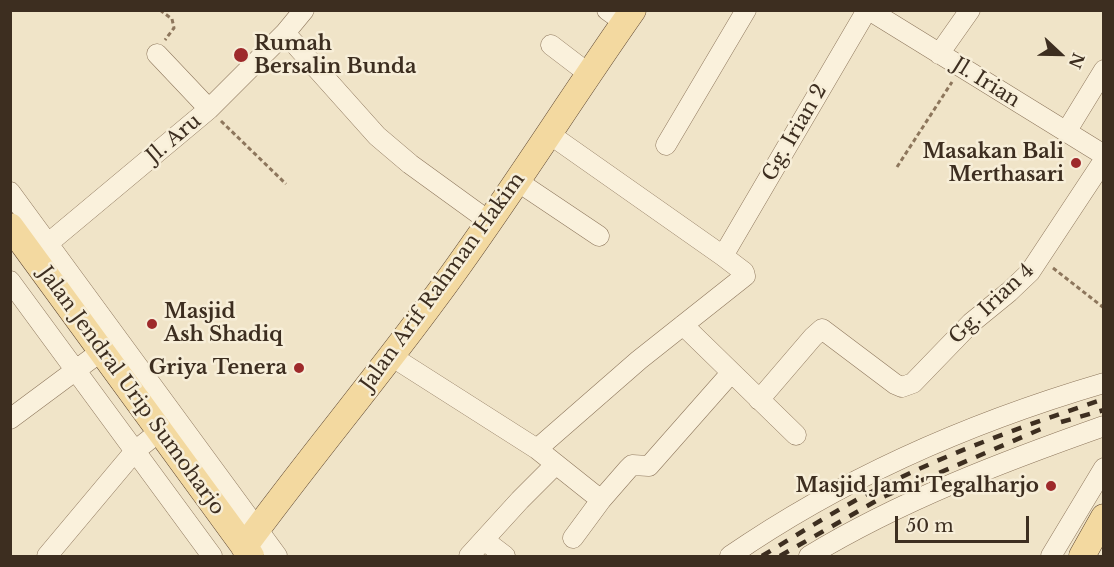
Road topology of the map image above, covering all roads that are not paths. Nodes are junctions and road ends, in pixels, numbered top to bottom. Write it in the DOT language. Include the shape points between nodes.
graph roads {
  1 [pos="304,10"];
  2 [pos="746,10"];
  3 [pos="868,10"];
  4 [pos="970,10"];
  5 [pos="622,15"];
  6 [pos="285,33"];
  7 [pos="551,45"];
  8 [pos="158,54"];
  9 [pos="939,54"];
  10 [pos="1104,70"];
  11 [pos="589,74"];
  12 [pos="209,109"];
  13 [pos="1066,132"];
  14 [pos="548,133"];
  15 [pos="666,145"];
  16 [pos="1104,155"];
  17 [pos="1104,160"];
  18 [pos="517,181"];
  19 [pos="10,192"];
  20 [pos="490,222"];
  21 [pos="10,226"];
  22 [pos="599,236"];
  23 [pos="40,250"];
  24 [pos="723,256"];
  25 [pos="10,281"];
  26 [pos="683,325"];
  27 [pos="110,345"];
  28 [pos="391,356"];
  29 [pos="76,371"];
  30 [pos="731,373"];
  31 [pos="1104,383"];
  32 [pos="759,400"];
  33 [pos="10,419"];
  34 [pos="1104,426"];
  35 [pos="160,431"];
  36 [pos="796,435"];
  37 [pos="184,447"];
  38 [pos="537,449"];
  39 [pos="135,451"];
  40 [pos="556,464"];
  41 [pos="1104,468"];
  42 [pos="601,500"];
  43 [pos="1104,517"];
  44 [pos="1104,536"];
  45 [pos="573,538"];
  46 [pos="484,540"];
  47 [pos="247,547"];
  48 [pos="1084,555"];
  49 [pos="47,556"];
  50 [pos="212,556"];
  51 [pos="277,556"];
  52 [pos="469,556"];
  53 [pos="505,556"];
  54 [pos="730,556"];
  55 [pos="809,556"];
  56 [pos="1051,556"];
  1 -- 6 [label="street, Jl. Aru"];
  2 -- 15 [label="street"];
  3 -- 9 [label="street, Jl. Irian"];
  3 -- 24 [label="street, Gg. Irian 2"];
  4 -- 9 [label="street"];
  5 -- 11 [label="main road, Jalan Arif Rahman Hakim"];
  6 -- 12 [label="street, Jl. Aru"];
  6 -- 20 [label="street" via="377,136"];
  7 -- 11 [label="street"];
  8 -- 12 [label="street"];
  9 -- 13 [label="street, Jl. Irian"];
  10 -- 13 [label="street"];
  11 -- 14 [label="main road, Jalan Arif Rahman Hakim"];
  12 -- 23 [label="street, Jl. Aru"];
  13 -- 16 [label="street, Jl. Irian"];
  14 -- 18 [label="main road, Jalan Arif Rahman Hakim"];
  14 -- 24 [label="street"];
  17 -- 32 [label="street, Gg. Irian 4" via="1030,272 970,322 913,382 902,387 895,384 822,329"];
  18 -- 20 [label="main road, Jalan Arif Rahman Hakim"];
  18 -- 22 [label="street"];
  19 -- 23 [label="street"];
  20 -- 28 [label="main road, Jalan Arif Rahman Hakim"];
  21 -- 23 [label="main road, Jalan Jendral Urip Sumoharjo"];
  23 -- 27 [label="main road, Jalan Jendral Urip Sumoharjo"];
  24 -- 26 [label="street" via="745,276"];
  25 -- 29 [label="street"];
  26 -- 30 [label="street"];
  26 -- 38 [label="street"];
  27 -- 29 [label="street"];
  27 -- 35 [label="main road, Jalan Jendral Urip Sumoharjo"];
  27 -- 37 [label="street"];
  28 -- 38 [label="street"];
  28 -- 47 [label="main road, Jalan Arif Rahman Hakim"];
  29 -- 33 [label="street"];
  29 -- 39 [label="street"];
  30 -- 32 [label="street"];
  30 -- 42 [label="street" via="649,466 631,466"];
  31 -- 54 [label="street" via="1003,416 891,464 801,511"];
  32 -- 36 [label="street"];
  34 -- 55 [label="street" via="951,483 872,520"];
  35 -- 37 [label="main road, Jalan Jendral Urip Sumoharjo"];
  35 -- 39 [label="street"];
  37 -- 47 [label="main road, Jalan Jendral Urip Sumoharjo"];
  38 -- 40 [label="street"];
  39 -- 49 [label="street"];
  39 -- 50 [label="street"];
  40 -- 42 [label="street"];
  40 -- 46 [label="street"];
  41 -- 56 [label="street"];
  42 -- 45 [label="street"];
  43 -- 48 [label="main road"];
  44 -- 48 [label="main road"];
  46 -- 52 [label="street"];
  46 -- 53 [label="street"];
  47 -- 51 [label="street"];
}
